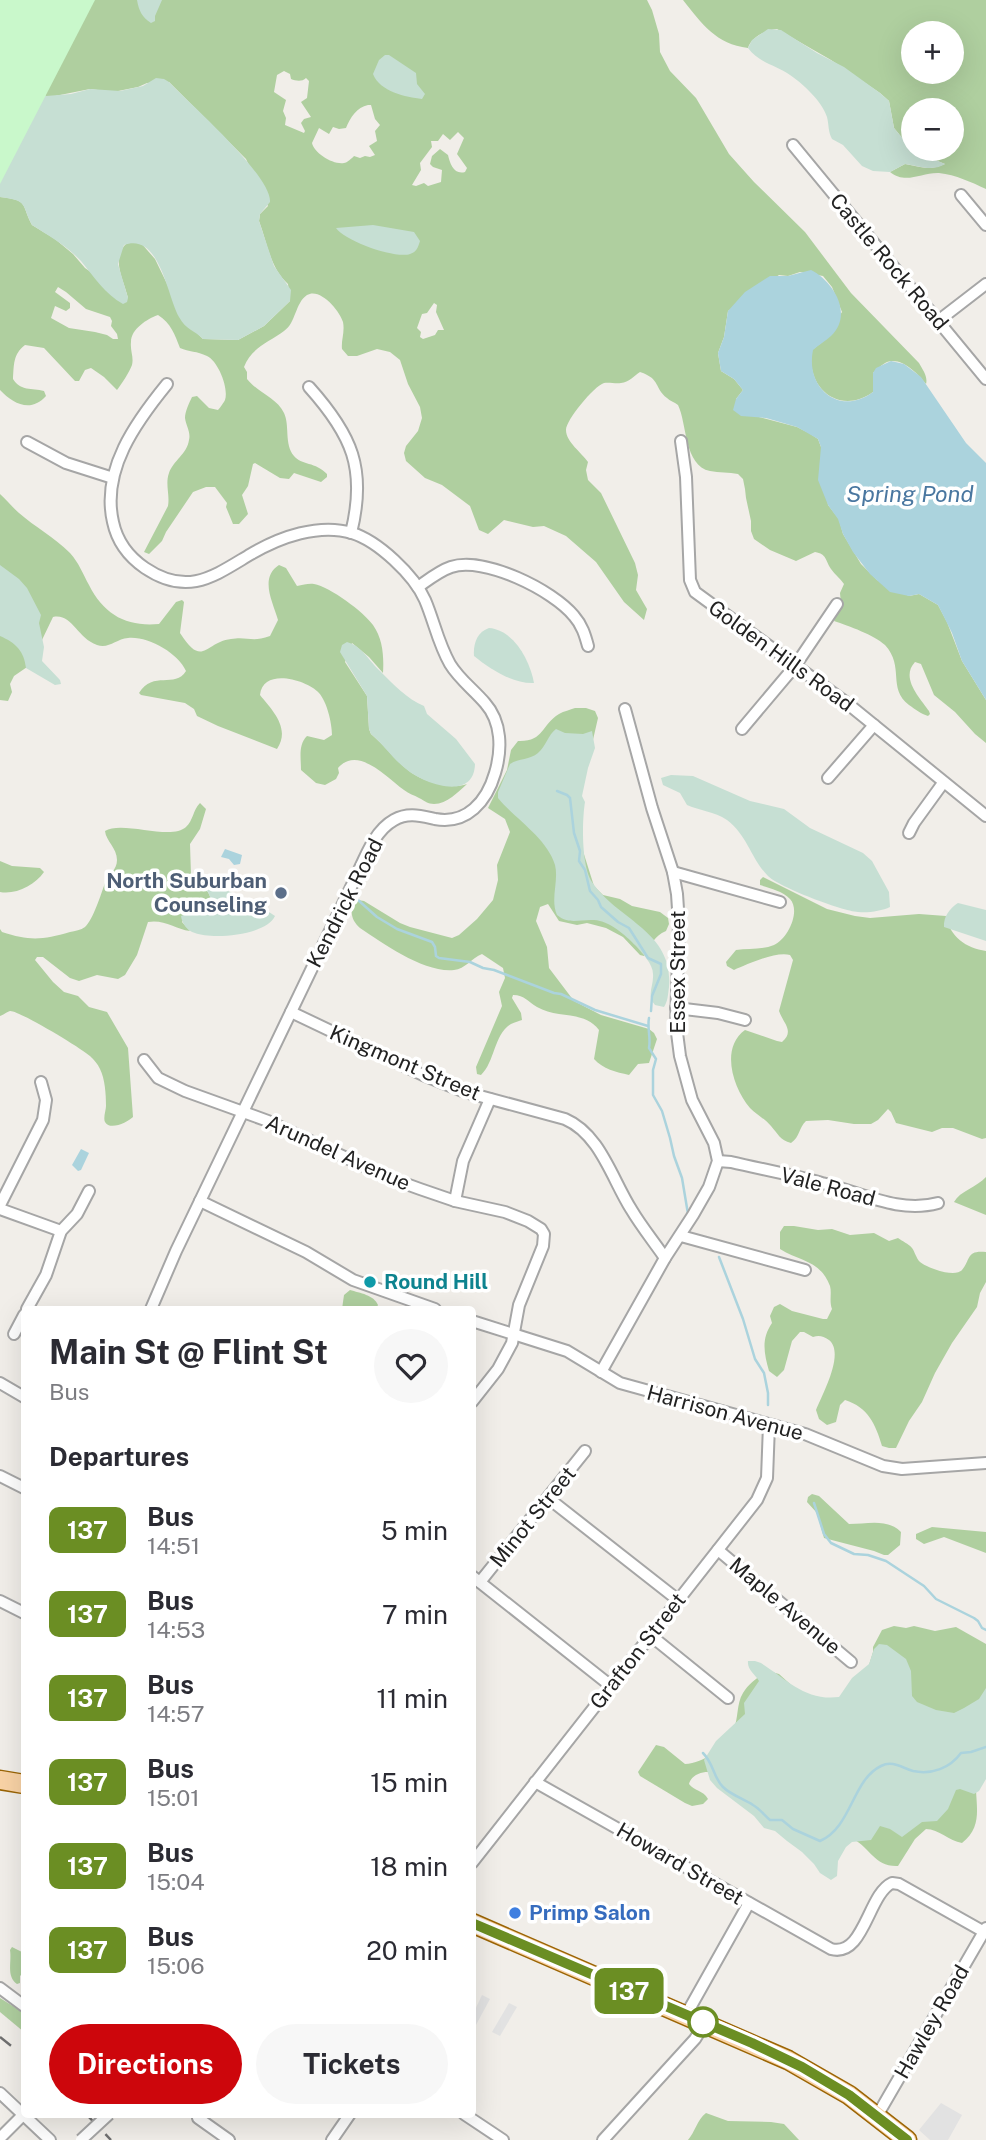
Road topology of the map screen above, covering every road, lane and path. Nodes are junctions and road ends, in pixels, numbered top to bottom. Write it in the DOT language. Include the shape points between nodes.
graph roads {
  1 [pos="793,145"];
  2 [pos="961,195"];
  3 [pos="986,225"];
  4 [pos="986,284"];
  5 [pos="937,321"];
  6 [pos="986,379"];
  7 [pos="167,384"];
  8 [pos="309,387"];
  9 [pos="681,441"];
  10 [pos="27,442"];
  11 [pos="113,478"];
  12 [pos="351,533"];
  13 [pos="418,587"];
  14 [pos="837,604"];
  15 [pos="588,646"];
  16 [pos="795,666"];
  17 [pos="625,709"];
  18 [pos="874,725"];
  19 [pos="742,729"];
  20 [pos="828,778"];
  21 [pos="943,783"];
  22 [pos="986,817"];
  23 [pos="909,833"];
  24 [pos="673,872"];
  25 [pos="780,902"];
  26 [pos="676,1008"];
  27 [pos="291,1012"];
  28 [pos="745,1020"];
  29 [pos="144,1060"];
  30 [pos="41,1082"];
  31 [pos="490,1099"];
  32 [pos="243,1111"];
  33 [pos="718,1161"];
  34 [pos="89,1191"];
  35 [pos="200,1200"];
  36 [pos="455,1201"];
  37 [pos="938,1203"];
  38 [pos="0,1207"];
  39 [pos="61,1231"];
  40 [pos="681,1236"];
  41 [pos="665,1258"];
  42 [pos="805,1269"];
  43 [pos="29,1306"];
  44 [pos="152,1306"];
  45 [pos="426,1306"];
  46 [pos="21,1321"];
  47 [pos="476,1322"];
  48 [pos="14,1334"];
  49 [pos="514,1335"];
  50 [pos="601,1372"];
  51 [pos="0,1383"];
  52 [pos="21,1395"];
  53 [pos="476,1397"];
  54 [pos="769,1424"];
  55 [pos="585,1451"];
  56 [pos="986,1463"];
  57 [pos="0,1476"];
  58 [pos="21,1486"];
  59 [pos="548,1498"];
  60 [pos="718,1550"];
  61 [pos="476,1579"];
  62 [pos="678,1600"];
  63 [pos="0,1601"];
  64 [pos="21,1612"];
  65 [pos="650,1636"];
  66 [pos="851,1662"];
  67 [pos="611,1686"];
  68 [pos="728,1698"];
  69 [pos="0,1780"];
  70 [pos="535,1782"];
  71 [pos="21,1784"];
  72 [pos="476,1858"];
  73 [pos="749,1903"];
  74 [pos="476,1927"];
  75 [pos="985,1931"];
  76 [pos="0,1988"];
  77 [pos="21,2004"];
  78 [pos="686,2015"];
  79 [pos="705,2023"];
  80 [pos="0,2093"];
  81 [pos="21,2111"];
  82 [pos="877,2116"];
  83 [pos="21,2117"];
  84 [pos="28,2118"];
  85 [pos="104,2118"];
  86 [pos="198,2118"];
  87 [pos="347,2118"];
  88 [pos="470,2118"];
  89 [pos="0,2138"];
  90 [pos="50,2140"];
  91 [pos="81,2140"];
  92 [pos="229,2140"];
  93 [pos="332,2140"];
  94 [pos="503,2140"];
  95 [pos="603,2140"];
  96 [pos="907,2140"];
  1 -- 5 [label="street, Castle Rock Road"];
  2 -- 3 [label="street"];
  4 -- 5 [label="street"];
  5 -- 6 [label="street, Castle Rock Road"];
  7 -- 11 [label="street, Kendrick Road" via="133,430"];
  8 -- 12 [label="street" via="336,418 352,452 358,496"];
  9 -- 16 [label="street, Golden Hills Road" via="692,586"];
  10 -- 11 [label="street" via="56,459"];
  11 -- 12 [label="street, Kendrick Road" via="110,502 118,538 142,566 167,579 211,578 297,534 321,530"];
  12 -- 13 [label="street, Kendrick Road" via="385,553"];
  13 -- 15 [label="street" via="460,565 504,572 562,604 579,623"];
  13 -- 27 [label="street, Kendrick Road" via="452,667 494,718 499,733 496,772 481,803 462,818 409,815 384,828"];
  14 -- 16 [label="street"];
  16 -- 18 [label="street, Golden Hills Road"];
  16 -- 19 [label="street"];
  17 -- 24 [label="street, Essex Street"];
  18 -- 20 [label="street"];
  18 -- 21 [label="street, Golden Hills Road"];
  21 -- 22 [label="street, Golden Hills Road"];
  21 -- 23 [label="street"];
  24 -- 25 [label="street"];
  24 -- 26 [label="street, Essex Street" via="679,924"];
  26 -- 28 [label="street"];
  26 -- 33 [label="street, Essex Street" via="684,1073"];
  27 -- 31 [label="street, Kingmont Street" via="423,1075"];
  27 -- 32 [label="street, Kendrick Road"];
  29 -- 32 [label="street, Arundel Avenue" via="153,1074 168,1084"];
  30 -- 38 [label="street" via="46,1100 43,1120"];
  31 -- 36 [label="street" via="463,1161"];
  31 -- 41 [label="street, Kingmont Street" via="569,1120 581,1128"];
  32 -- 35 [label="street, Kendrick Road"];
  32 -- 36 [label="street, Arundel Avenue" via="387,1177"];
  33 -- 37 [label="street, Vale Road" via="904,1206"];
  33 -- 40 [label="street"];
  34 -- 39 [label="street"];
  35 -- 44 [label="street, Kendrick Road"];
  35 -- 45 [label="street" via="306,1251 352,1280"];
  36 -- 49 [label="street, Arundel Avenue" via="505,1212 544,1234 519,1305"];
  38 -- 39 [label="street"];
  39 -- 43 [label="street" via="46,1275"];
  40 -- 41 [label="street"];
  40 -- 42 [label="street"];
  41 -- 50 [label="street"];
  46 -- 48 [label="street"];
  47 -- 49 [label="street, Harrison Avenue"];
  49 -- 50 [label="street, Harrison Avenue" via="567,1352"];
  49 -- 53 [label="street" via="503,1360"];
  50 -- 54 [label="street, Harrison Avenue" via="642,1390"];
  51 -- 52 [label="street"];
  54 -- 56 [label="street, Harrison Avenue" via="890,1468"];
  54 -- 60 [label="street, Grafton Street" via="764,1488"];
  55 -- 59 [label="street, Minot Street"];
  57 -- 58 [label="street"];
  59 -- 61 [label="street, Minot Street"];
  59 -- 62 [label="street"];
  60 -- 62 [label="street, Grafton Street"];
  60 -- 66 [label="street, Maple Avenue"];
  61 -- 67 [label="street"];
  62 -- 65 [label="street, Grafton Street"];
  63 -- 64 [label="street"];
  65 -- 67 [label="street, Grafton Street"];
  65 -- 68 [label="street"];
  67 -- 70 [label="street, Grafton Street"];
  69 -- 71 [label="main road"];
  70 -- 72 [label="street, Grafton Street"];
  70 -- 73 [label="street, Howard Street"];
  73 -- 75 [label="street, Howard Street" via="836,1951 848,1948 891,1883"];
  73 -- 78 [label="street"];
  74 -- 78 [label="main road"];
  75 -- 82 [label="street, Hawley Road"];
  76 -- 77 [label="street"];
  78 -- 79 [label="main road"];
  79 -- 82 [label="main road" via="802,2067"];
  79 -- 95 [label="street"];
  80 -- 81 [label="street"];
  82 -- 96 [label="main road"];
  83 -- 89 [label="street"];
  84 -- 90 [label="street"];
  85 -- 91 [label="street, bridge"];
  86 -- 92 [label="street"];
  87 -- 93 [label="street"];
  88 -- 94 [label="street"];
}
